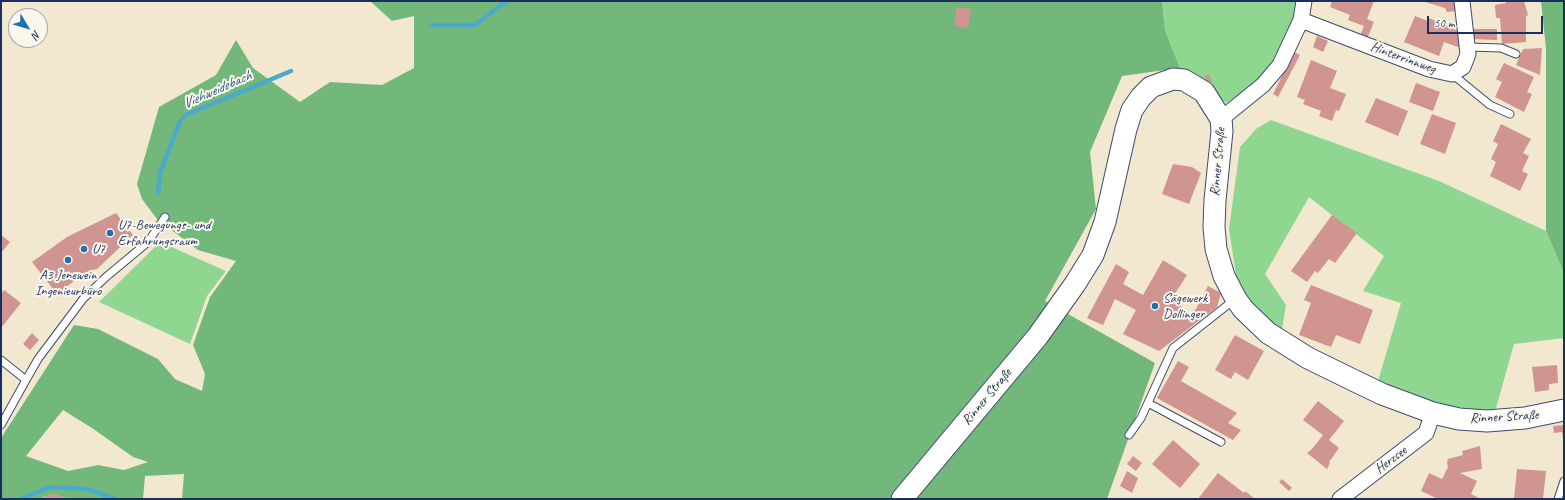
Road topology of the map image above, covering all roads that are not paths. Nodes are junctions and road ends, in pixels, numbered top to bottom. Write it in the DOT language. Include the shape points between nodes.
graph roads {
  1 [pos="1304,1"];
  2 [pos="1462,1"];
  3 [pos="1301,20"];
  4 [pos="1468,47"];
  5 [pos="1516,54"];
  6 [pos="1452,74"];
  7 [pos="1510,114"];
  8 [pos="1221,119"];
  9 [pos="165,217"];
  10 [pos="1236,299"];
  11 [pos="1,360"];
  12 [pos="26,380"];
  13 [pos="1148,403"];
  14 [pos="1564,410"];
  15 [pos="1433,413"];
  16 [pos="1,425"];
  17 [pos="1130,435"];
  18 [pos="1221,442"];
  19 [pos="1564,481"];
  20 [pos="902,499"];
  21 [pos="1340,499"];
  22 [pos="1558,499"];
  1 -- 3 [label="street"];
  2 -- 4 [label="street, Hinterrinnweg"];
  3 -- 6 [label="street, Hinterrinnweg" via="1429,69"];
  3 -- 8 [label="street" via="1280,65 1263,85"];
  4 -- 5 [label="lane" via="1501,48"];
  4 -- 6 [label="street, Hinterrinnweg" via="1468,54 1462,67"];
  6 -- 7 [label="lane" via="1490,105"];
  8 -- 10 [label="main road, Rinner Straße" via="1214,227 1216,249 1224,276"];
  8 -- 20 [label="main road, Rinner Straße" via="1204,92 1184,80 1164,81 1151,87 1140,97 1132,110 1126,129 1105,222 1093,255 1038,336"];
  9 -- 12 [label="lane" via="148,242 83,299 38,359"];
  10 -- 13 [label="lane" via="1173,348"];
  10 -- 15 [label="main road, Rinner Straße" via="1254,321 1285,345 1382,394"];
  11 -- 12 [label="lane"];
  12 -- 16 [label="lane"];
  13 -- 17 [label="lane"];
  13 -- 18 [label="lane"];
  14 -- 15 [label="main road, Rinner Straße" via="1537,416 1487,421 1459,419"];
  15 -- 21 [label="street, Herzsee" via="1426,433"];
  19 -- 22 [label="lane"];
}
